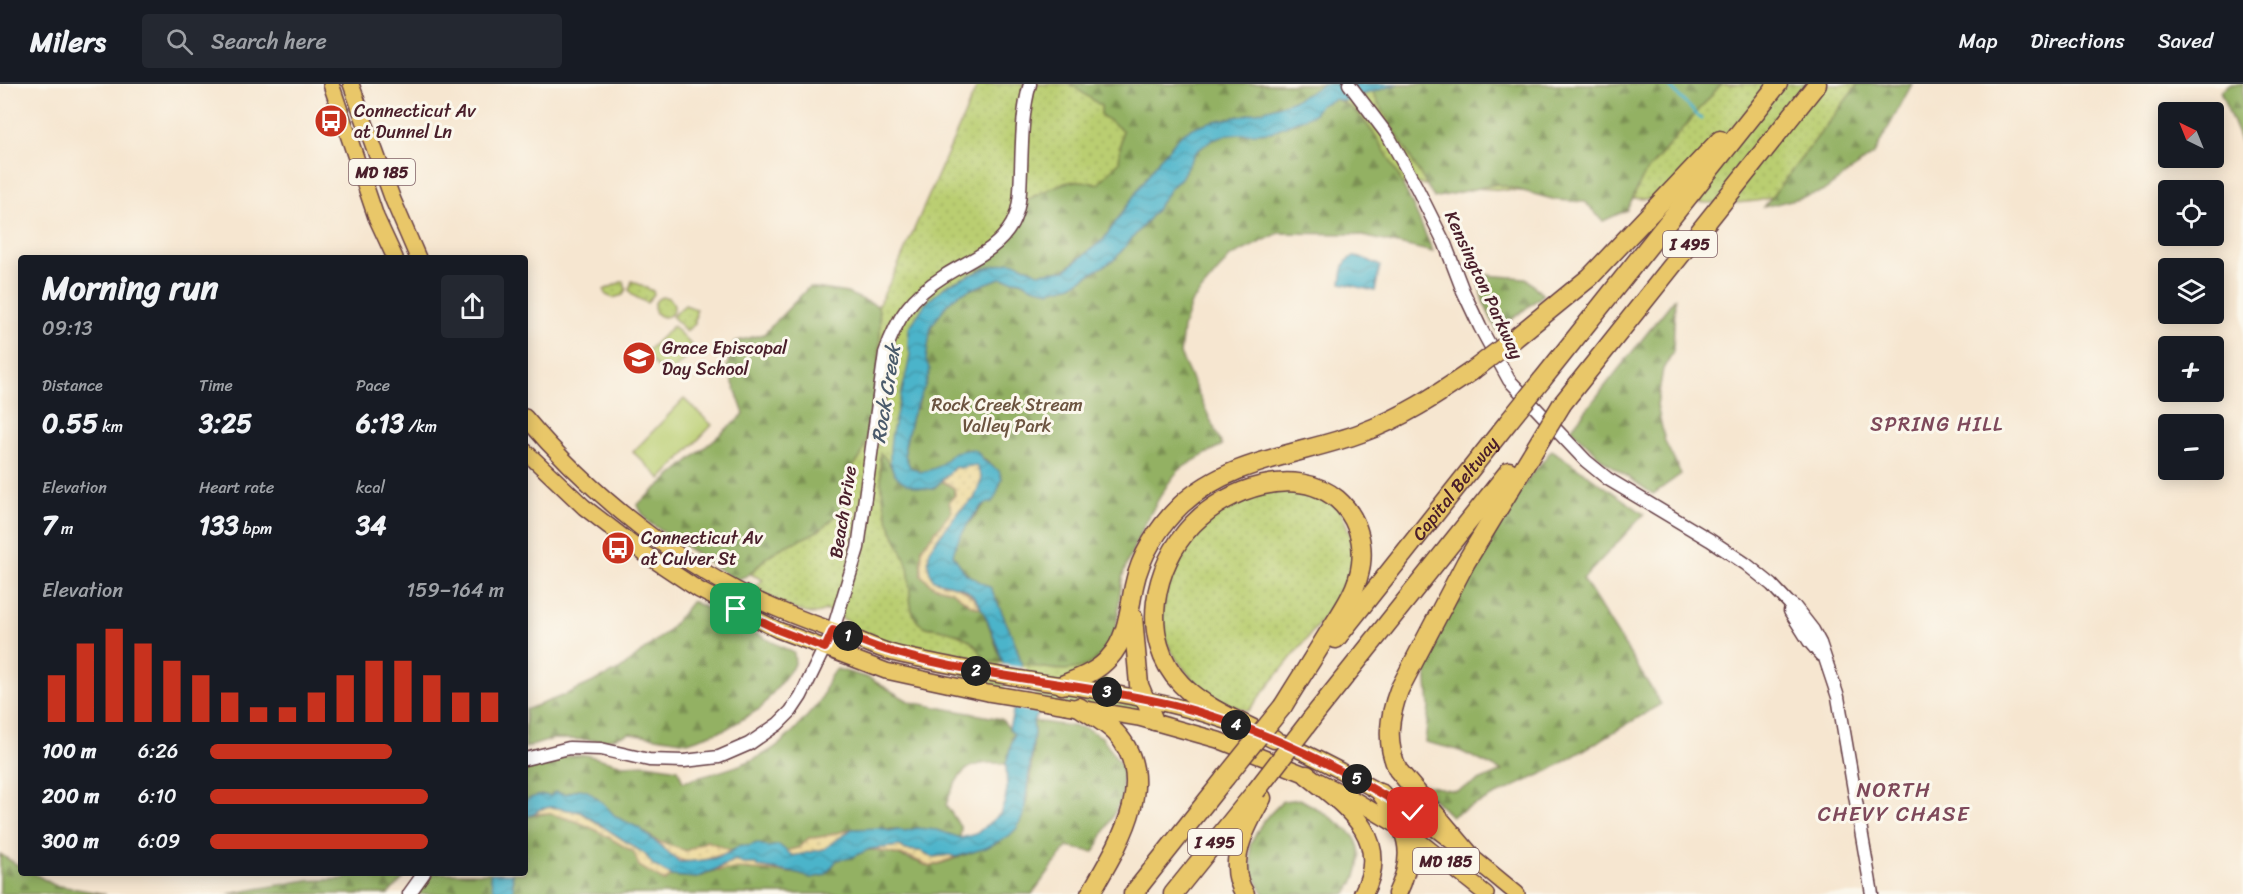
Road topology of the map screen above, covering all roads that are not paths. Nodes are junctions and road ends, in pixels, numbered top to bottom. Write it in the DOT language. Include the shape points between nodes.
graph roads {
  1 [pos="331,84"];
  2 [pos="351,84"];
  3 [pos="1030,84"];
  4 [pos="1349,84"];
  5 [pos="1772,84"];
  6 [pos="1778,84"];
  7 [pos="1817,84"];
  8 [pos="394,255"];
  9 [pos="417,255"];
  10 [pos="528,421"];
  11 [pos="1532,449"];
  12 [pos="528,454"];
  13 [pos="1132,601"];
  14 [pos="833,630"];
  15 [pos="825,648"];
  16 [pos="1055,684"];
  17 [pos="1144,699"];
  18 [pos="1079,706"];
  19 [pos="1283,706"];
  20 [pos="1154,721"];
  21 [pos="1274,739"];
  22 [pos="528,758"];
  23 [pos="1307,775"];
  24 [pos="1260,792"];
  25 [pos="1381,793"];
  26 [pos="1405,830"];
  27 [pos="1470,855"];
  28 [pos="422,876"];
  29 [pos="409,894"];
  30 [pos="1090,894"];
  31 [pos="1133,894"];
  32 [pos="1173,894"];
  33 [pos="1245,894"];
  34 [pos="1363,894"];
  35 [pos="1397,894"];
  36 [pos="1486,894"];
  37 [pos="1518,894"];
  38 [pos="1872,894"];
  1 -- 8 [label="main road, MD 185" via="376,217"];
  2 -- 9 [label="main road, MD 185"];
  3 -- 14 [label="street, Beach Drive" via="1019,201 1013,222 988,252 926,289 905,309 891,335 861,533"];
  4 -- 38 [label="street, Kensington Parkway" via="1389,137 1417,188 1480,327 1509,380 1566,442 1608,479 1737,558 1772,585 1826,661 1838,697"];
  5 -- 13 [label="highway, bridge" via="1590,277 1437,396 1362,433 1247,466 1202,488 1181,505 1150,543 1134,584"];
  6 -- 19 [label="highway, Capital Beltway / I 495, bridge"];
  7 -- 11 [label="highway, Capital Beltway / I 495, bridge" via="1563,404"];
  10 -- 14 [label="main road, MD 185" via="594,488 673,551 774,608"];
  11 -- 24 [label="highway, Capital Beltway / I 495, bridge" via="1312,718"];
  11 -- 27 [label="highway" via="1466,562 1399,690 1391,718 1392,758 1398,770"];
  12 -- 15 [label="main road, MD 185" via="584,507 645,555 699,590 778,630"];
  13 -- 16 [label="highway" via="1122,638 1110,657 1088,674"];
  13 -- 17 [label="highway" via="1139,685"];
  14 -- 15 [label="street, Beach Drive"];
  14 -- 16 [label="main road, MD 185" via="891,652"];
  15 -- 18 [label="main road, MD 185" via="886,671 988,693"];
  15 -- 22 [label="street, Beach Drive" via="791,711 749,744 718,757 650,760 601,749 569,748"];
  16 -- 17 [label="main road, MD 185"];
  17 -- 20 [label="highway"];
  17 -- 21 [label="main road, MD 185"];
  18 -- 20 [label="main road, MD 185"];
  18 -- 30 [label="highway" via="1116,733 1130,754 1136,790 1119,838"];
  19 -- 21 [label="highway" via="1350,598 1361,565 1360,535 1344,505 1318,488 1282,482 1225,500 1193,524 1170,557 1156,596 1154,617 1163,657 1182,685 1210,706"];
  19 -- 31 [label="highway, Capital Beltway / I 495, bridge"];
  20 -- 23 [label="main road, MD 185" via="1218,740"];
  21 -- 25 [label="main road, MD 185"];
  23 -- 26 [label="main road, MD 185"];
  23 -- 34 [label="highway" via="1364,828 1372,857"];
  24 -- 32 [label="highway, Capital Beltway / I 495"];
  24 -- 33 [label="highway" via="1237,857 1237,874"];
  25 -- 26 [label="highway"];
  25 -- 27 [label="main road, MD 185"];
  26 -- 35 [label="highway" via="1406,867"];
  26 -- 36 [label="main road, MD 185"];
  27 -- 37 [label="main road, MD 185"];
  28 -- 29 [label="street"];
}
